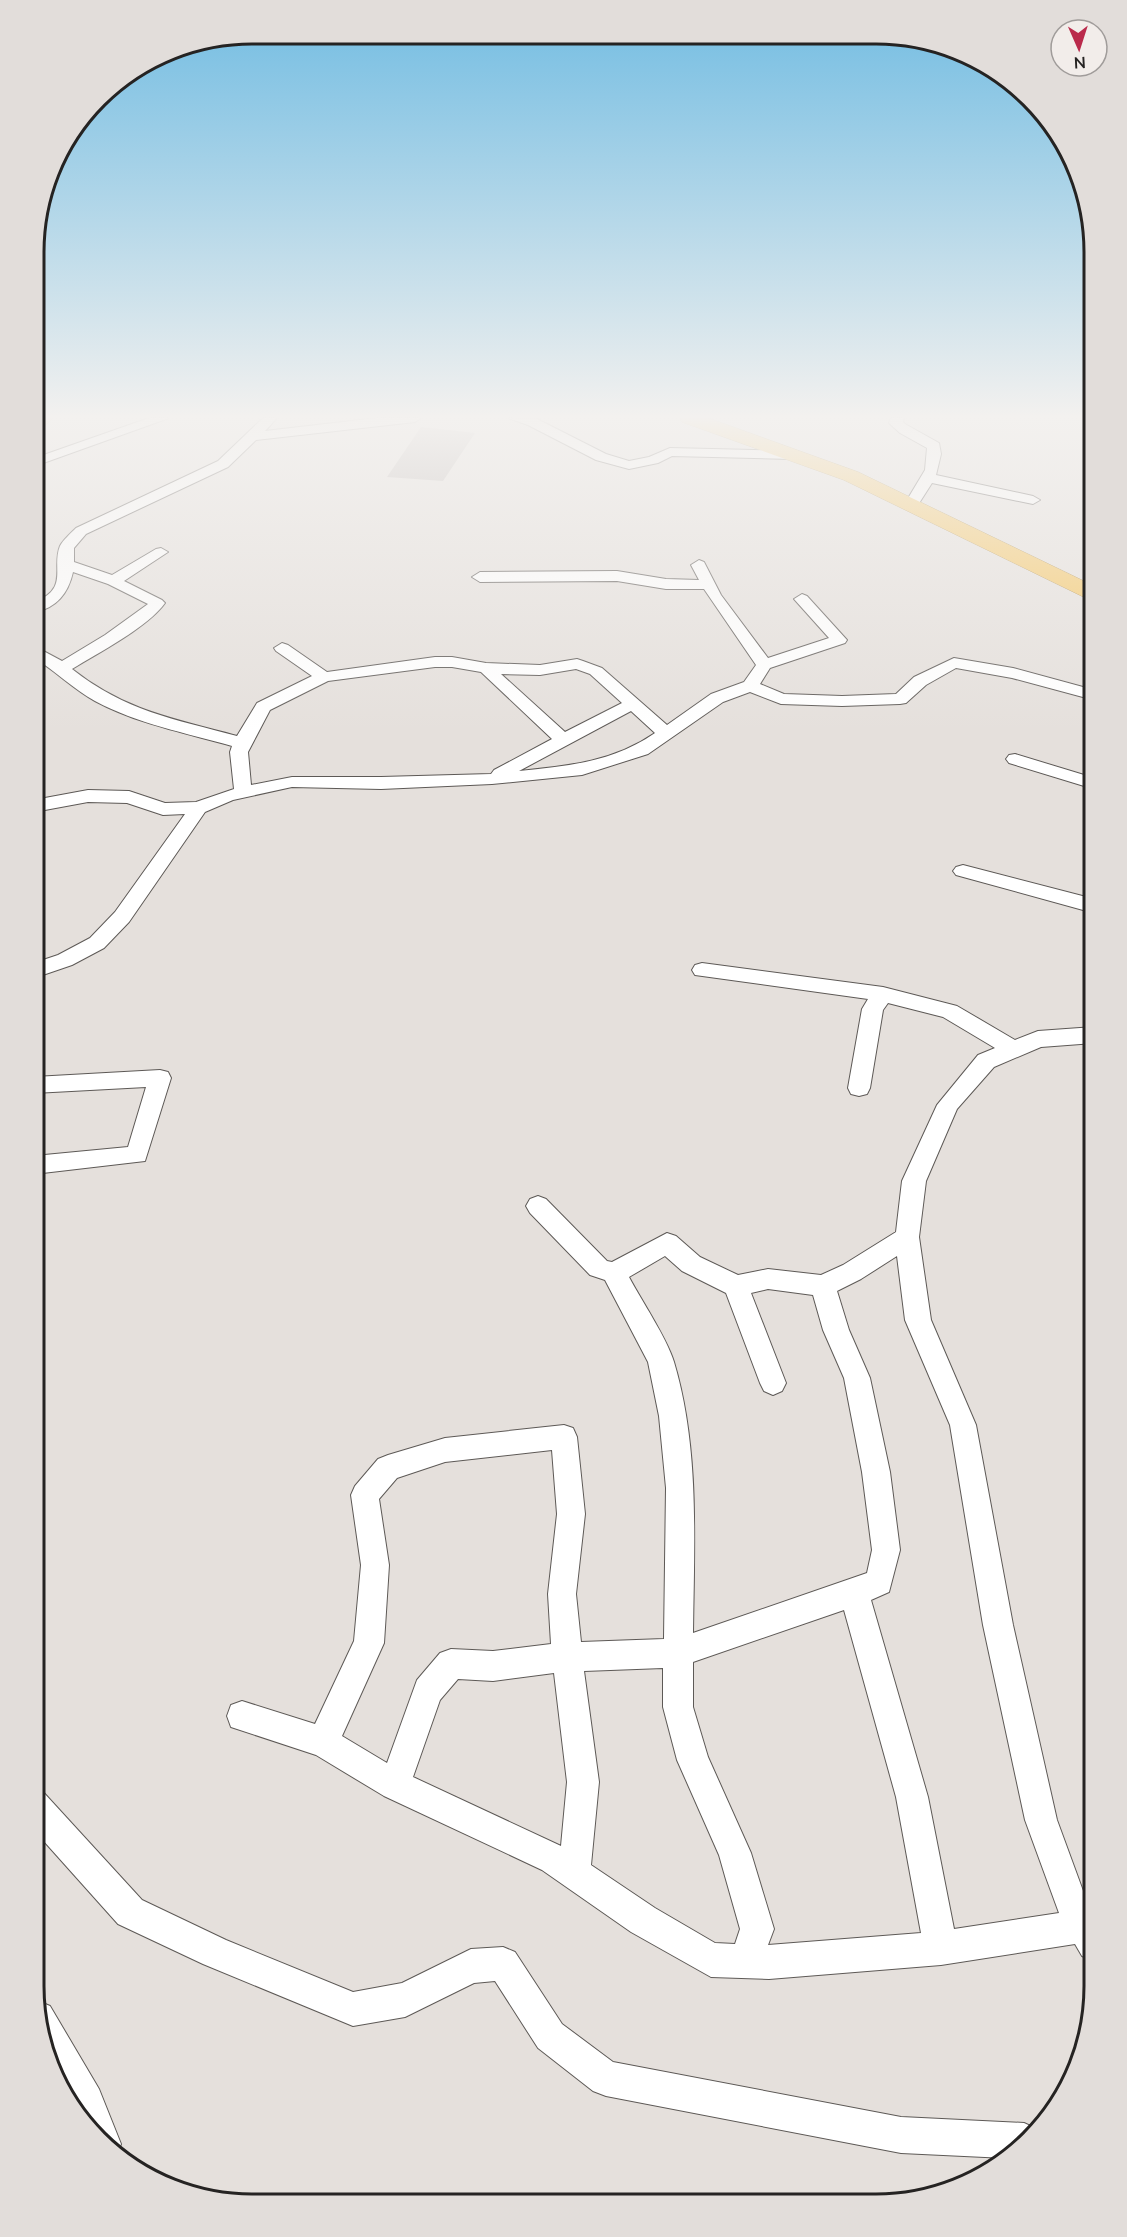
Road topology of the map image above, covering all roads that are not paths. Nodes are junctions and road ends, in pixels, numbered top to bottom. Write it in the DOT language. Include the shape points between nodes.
graph roads {
  1 [pos="100,522"];
  2 [pos="947,522"];
  3 [pos="160,552"];
  4 [pos="67,565"];
  5 [pos="699,565"];
  6 [pos="480,576"];
  7 [pos="112,581"];
  8 [pos="709,585"];
  9 [pos="1084,589"];
  10 [pos="802,599"];
  11 [pos="44,604"];
  12 [pos="282,648"];
  13 [pos="44,657"];
  14 [pos="764,665"];
  15 [pos="62,668"];
  16 [pos="486,669"];
  17 [pos="324,677"];
  18 [pos="750,686"];
  19 [pos="1084,692"];
  20 [pos="632,704"];
  21 [pos="667,734"];
  22 [pos="242,742"];
  23 [pos="557,743"];
  24 [pos="1015,759"];
  25 [pos="492,779"];
  26 [pos="1084,781"];
  27 [pos="243,792"];
  28 [pos="44,804"];
  29 [pos="199,808"];
  30 [pos="963,871"];
  31 [pos="1084,903"];
  32 [pos="44,967"];
  33 [pos="702,970"];
  34 [pos="883,994"];
  35 [pos="1084,1036"];
  36 [pos="1013,1049"];
  37 [pos="44,1084"];
  38 [pos="859,1088"];
  39 [pos="44,1164"];
  40 [pos="538,1206"];
  41 [pos="907,1237"];
  42 [pos="614,1273"];
  43 [pos="736,1286"];
  44 [pos="824,1286"];
  45 [pos="773,1383"];
  46 [pos="854,1593"];
  47 [pos="679,1653"];
  48 [pos="567,1657"];
  49 [pos="242,1716"];
  50 [pos="323,1742"];
  51 [pos="395,1785"];
  52 [pos="44,1817"];
  53 [pos="574,1873"];
  54 [pos="1083,1926"];
  55 [pos="1083,1935"];
  56 [pos="940,1948"];
  57 [pos="747,1961"];
  58 [pos="52,2043"];
  59 [pos="94,2121"];
  60 [pos="1014,2141"];
  1 -- 4 [label="street" via="81,531 67,547"];
  2 -- 9 [label="highway"];
  3 -- 7 [label="street"];
  4 -- 7 [label="street"];
  4 -- 11 [label="street" via="62,589"];
  5 -- 8 [label="street"];
  6 -- 8 [label="street" via="617,576 666,584"];
  7 -- 15 [label="street" via="157,603"];
  8 -- 14 [label="street"];
  10 -- 14 [label="street" via="839,640"];
  12 -- 17 [label="street"];
  13 -- 15 [label="street"];
  14 -- 18 [label="street"];
  15 -- 22 [label="street" via="98,696 132,712"];
  16 -- 17 [label="street" via="452,662"];
  16 -- 20 [label="street" via="540,670 577,664 596,671"];
  16 -- 20 [label="street" via="563,740"];
  17 -- 22 [label="street" via="263,707"];
  18 -- 19 [label="street" via="781,699 900,699 920,681 954,663"];
  18 -- 21 [label="street" via="717,698"];
  20 -- 21 [label="street"];
  21 -- 25 [label="street" via="642,750 582,770"];
  22 -- 27 [label="street" via="239,752"];
  23 -- 25 [label="street"];
  24 -- 26 [label="street"];
  25 -- 27 [label="street" via="292,782"];
  27 -- 29 [label="street"];
  28 -- 29 [label="street" via="88,796 129,797 163,809"];
  29 -- 32 [label="street" via="122,917 97,943"];
  30 -- 31 [label="street"];
  33 -- 34 [label="street"];
  34 -- 36 [label="street" via="950,1011"];
  34 -- 38 [label="street" via="873,1009"];
  35 -- 36 [label="street" via="1038,1039"];
  36 -- 41 [label="street" via="986,1061 948,1105 914,1180"];
  37 -- 39 [label="street" via="160,1078 137,1155"];
  40 -- 42 [label="street" via="599,1268"];
  41 -- 44 [label="street"];
  41 -- 54 [label="street" via="918,1320 963,1425 998,1625 1041,1820"];
  42 -- 43 [label="street" via="667,1243 691,1264"];
  42 -- 47 [label="street" via="661,1361 672,1416 680,1488"];
  43 -- 44 [label="street" via="768,1279"];
  43 -- 45 [label="street"];
  44 -- 46 [label="street" via="836,1330 857,1378 876,1472 886,1550 879,1582"];
  46 -- 47 [label="street"];
  46 -- 56 [label="street" via="912,1797"];
  47 -- 48 [label="street"];
  47 -- 57 [label="street" via="678,1707 693,1760 735,1853 757,1929"];
  48 -- 50 [label="street" via="562,1594 571,1514 564,1437 445,1450 388,1468 364,1495 375,1565 369,1643"];
  48 -- 51 [label="street" via="493,1666 451,1664 428,1691"];
  48 -- 53 [label="street" via="583,1782"];
  49 -- 50 [label="street"];
  50 -- 51 [label="street"];
  51 -- 53 [label="street" via="553,1859"];
  52 -- 60 [label="street" via="130,1912 352,2009 405,2000 471,1965 504,1964 550,2036 606,2078 901,2135"];
  53 -- 57 [label="street" via="711,1960"];
  55 -- 56 [label="street"];
  56 -- 57 [label="street"];
  58 -- 59 [label="street"];
}
